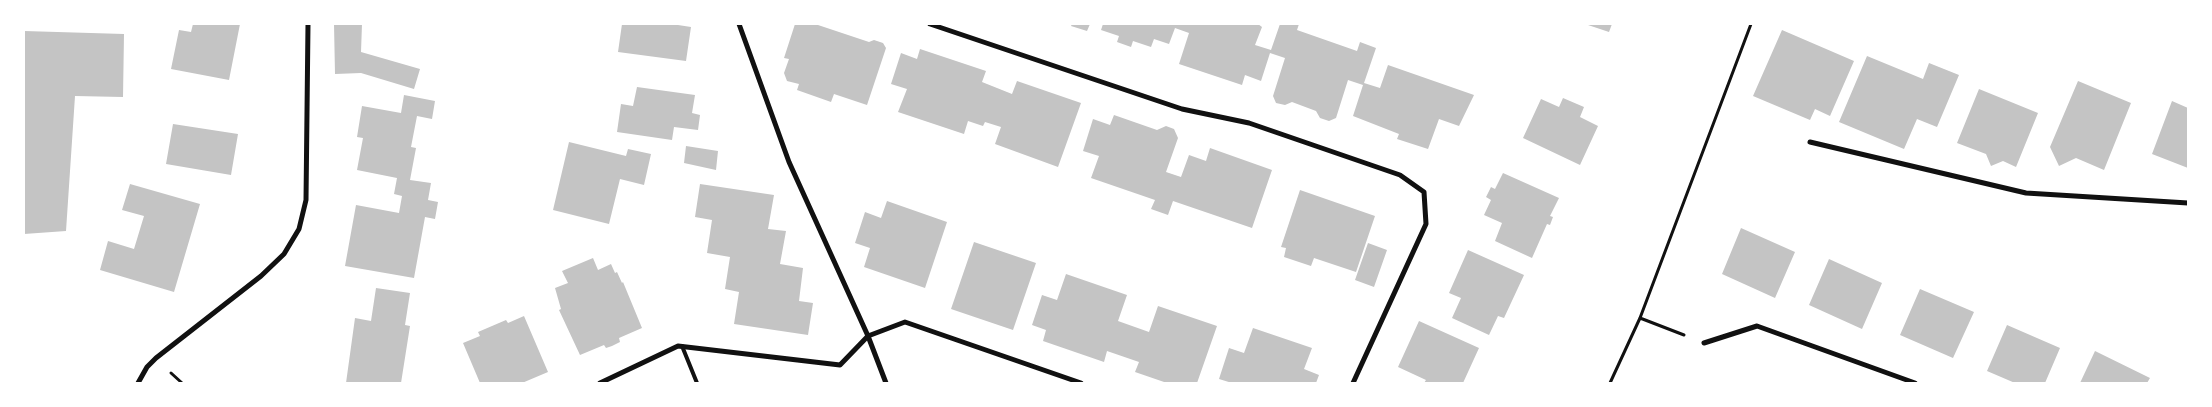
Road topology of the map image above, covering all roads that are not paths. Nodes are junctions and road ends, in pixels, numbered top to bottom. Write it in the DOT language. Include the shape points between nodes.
graph roads {
  1 [pos="308,24"];
  2 [pos="739,24"];
  3 [pos="930,24"];
  4 [pos="1810,142"];
  5 [pos="2188,203"];
  6 [pos="868,336"];
  7 [pos="1704,343"];
  8 [pos="682,346"];
  9 [pos="138,383"];
  10 [pos="600,383"];
  11 [pos="697,383"];
  12 [pos="886,383"];
  13 [pos="1081,383"];
  14 [pos="1354,383"];
  15 [pos="1915,383"];
  1 -- 9 [label="street" via="306,200 299,229 284,254 261,276 156,358"];
  2 -- 6 [label="street" via="788,162"];
  3 -- 14 [label="street" via="1182,109 1249,123 1400,175 1424,192 1426,224"];
  4 -- 5 [label="street" via="2026,193"];
  6 -- 8 [label="street" via="840,365"];
  6 -- 12 [label="street"];
  6 -- 13 [label="street" via="905,322"];
  7 -- 15 [label="street" via="1756,326"];
  8 -- 10 [label="street"];
  8 -- 11 [label="lane"];
}
